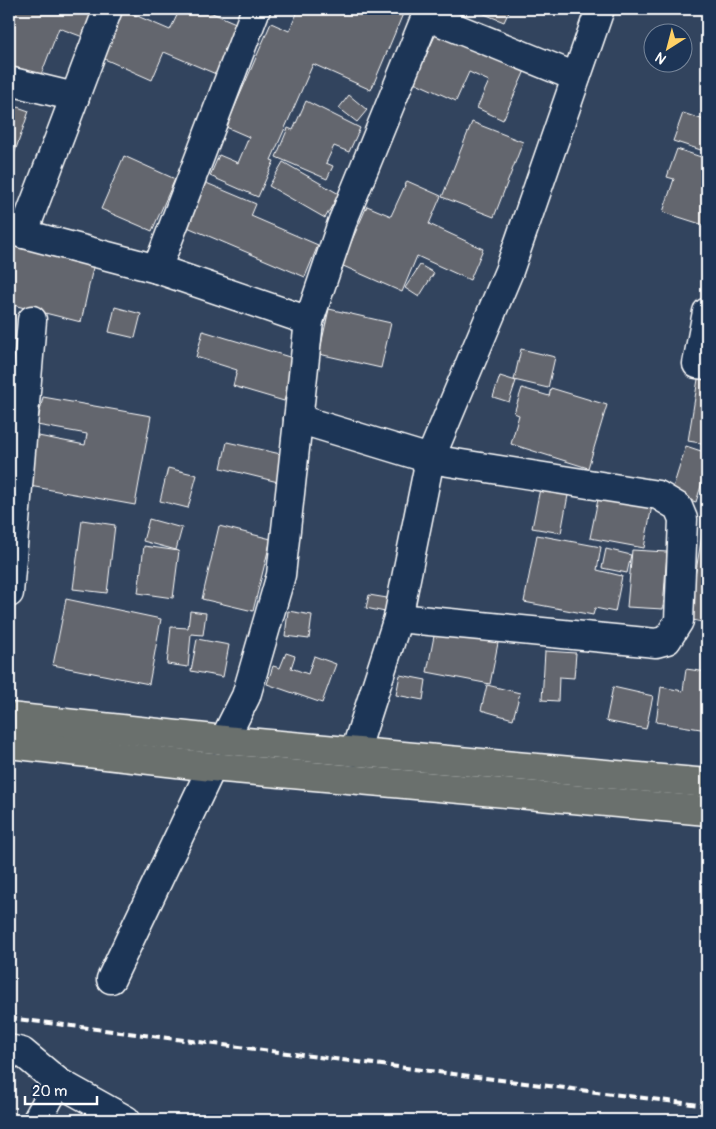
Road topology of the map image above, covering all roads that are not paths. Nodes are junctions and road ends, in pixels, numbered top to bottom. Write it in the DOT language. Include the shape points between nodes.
graph roads {
  1 [pos="108,9"];
  2 [pos="256,9"];
  3 [pos="600,9"];
  4 [pos="428,12"];
  5 [pos="576,77"];
  6 [pos="9,81"];
  7 [pos="75,97"];
  8 [pos="16,232"];
  9 [pos="156,270"];
  10 [pos="707,312"];
  11 [pos="32,320"];
  12 [pos="309,321"];
  13 [pos="707,365"];
  14 [pos="18,378"];
  15 [pos="298,419"];
  16 [pos="430,459"];
  17 [pos="9,593"];
  18 [pos="398,618"];
  19 [pos="9,717"];
  20 [pos="224,740"];
  21 [pos="9,744"];
  22 [pos="355,752"];
  23 [pos="212,767"];
  24 [pos="707,783"];
  25 [pos="707,811"];
  26 [pos="112,979"];
  27 [pos="9,1049"];
  28 [pos="58,1082"];
  29 [pos="37,1120"];
  30 [pos="126,1120"];
  1 -- 7 [label="street"];
  2 -- 9 [label="street"];
  3 -- 5 [label="street"];
  4 -- 5 [label="street"];
  4 -- 12 [label="street" via="342,223"];
  5 -- 16 [label="street" via="509,271"];
  6 -- 7 [label="street"];
  7 -- 8 [label="street"];
  8 -- 9 [label="street"];
  9 -- 12 [label="street"];
  10 -- 13 [label="street" via="697,364"];
  11 -- 14 [label="street"];
  12 -- 15 [label="street"];
  14 -- 17 [label="street"];
  15 -- 16 [label="street"];
  15 -- 20 [label="street" via="281,576 246,696"];
  16 -- 18 [label="street"];
  16 -- 18 [label="street" via="658,494 678,507 683,519 679,621 667,640 656,643"];
  18 -- 22 [label="street"];
  19 -- 20 [label="main road"];
  20 -- 22 [label="main road"];
  21 -- 23 [label="main road"];
  22 -- 24 [label="main road"];
  23 -- 25 [label="main road"];
  23 -- 26 [label="street"];
  27 -- 28 [label="street" via="22,1052"];
  28 -- 29 [label="street"];
  28 -- 30 [label="street"];
}
